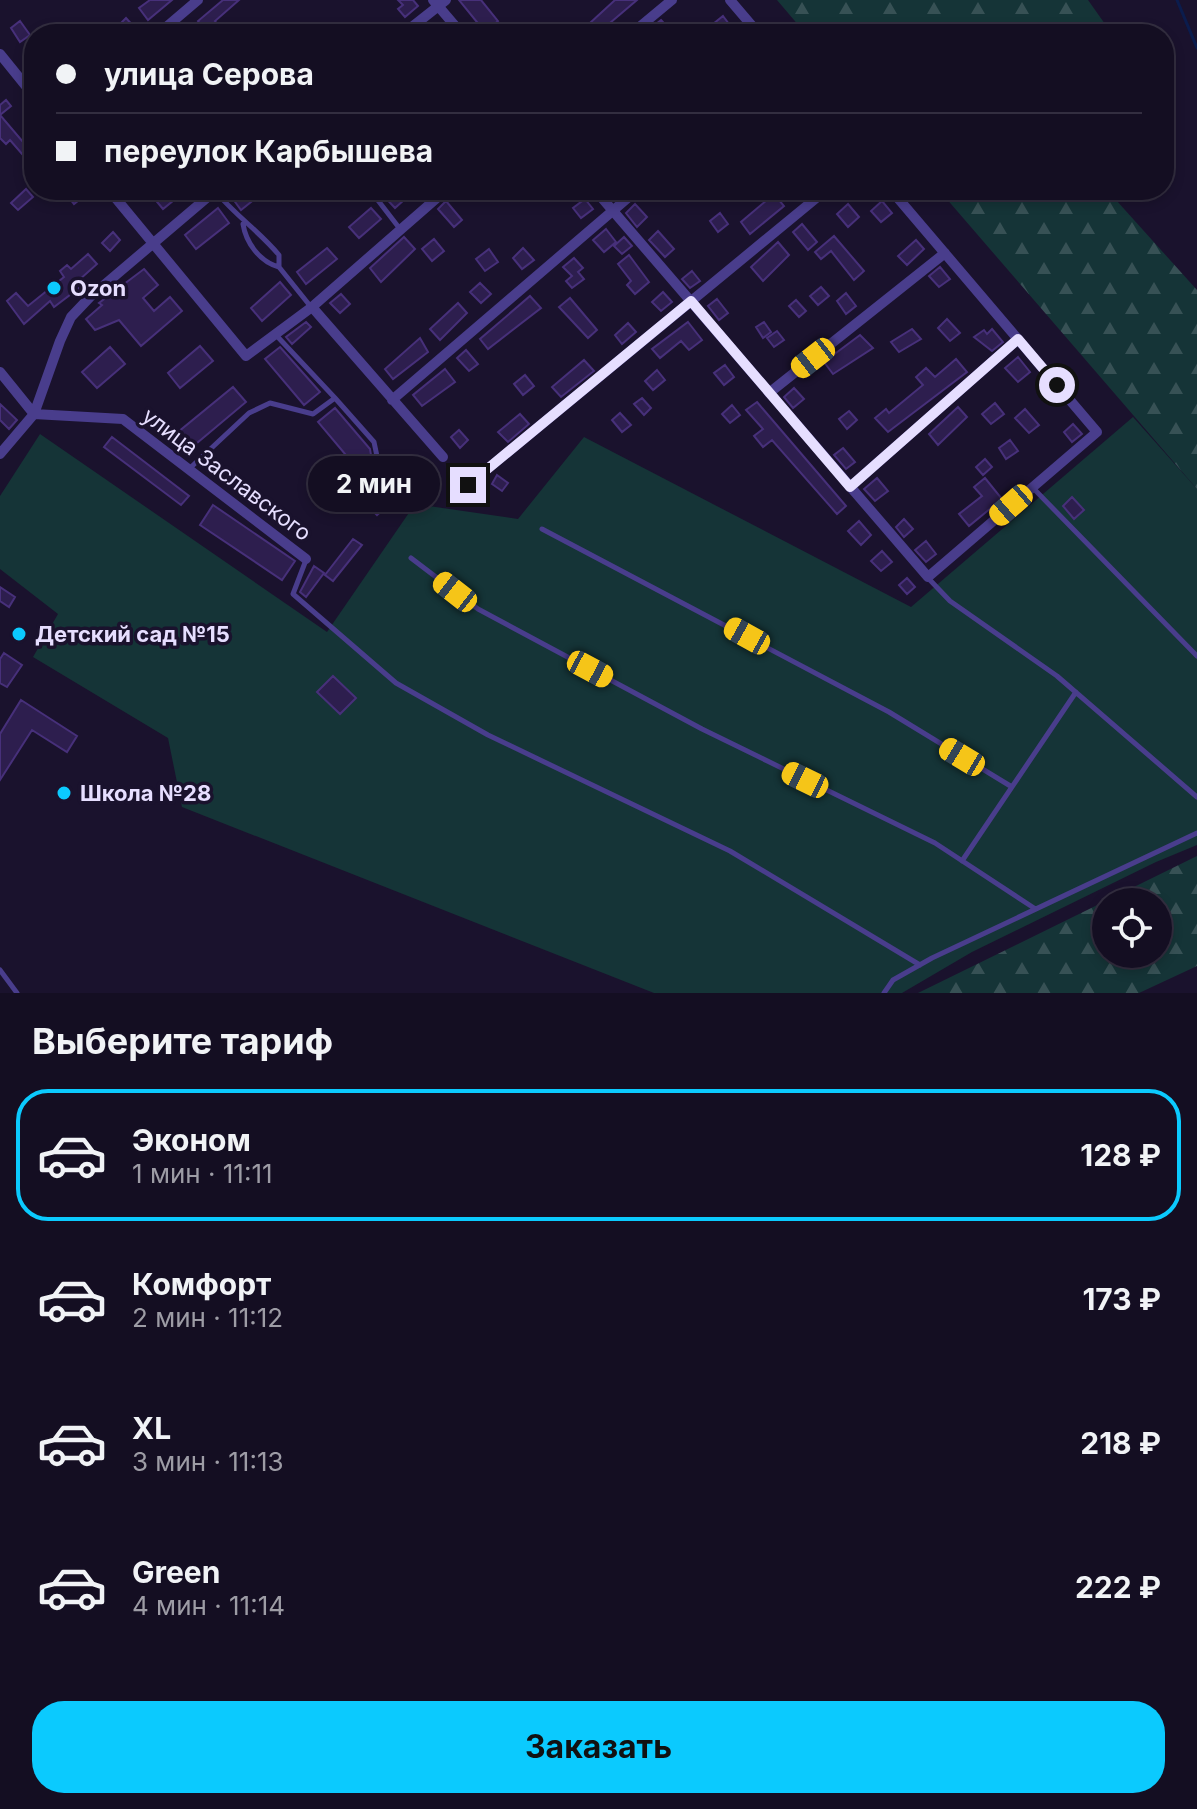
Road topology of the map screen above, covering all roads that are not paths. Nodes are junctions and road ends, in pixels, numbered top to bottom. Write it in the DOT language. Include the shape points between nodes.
graph roads {
  1 [pos="198,0"];
  2 [pos="672,0"];
  3 [pos="730,0"];
  4 [pos="439,2"];
  5 [pos="170,24"];
  6 [pos="414,24"];
  7 [pos="455,24"];
  8 [pos="643,24"];
  9 [pos="750,24"];
  10 [pos="0,54"];
  11 [pos="24,84"];
  12 [pos="117,200"];
  13 [pos="206,200"];
  14 [pos="224,200"];
  15 [pos="377,200"];
  16 [pos="434,200"];
  17 [pos="604,200"];
  18 [pos="625,200"];
  19 [pos="814,200"];
  20 [pos="900,200"];
  21 [pos="613,210"];
  22 [pos="243,223"];
  23 [pos="401,229"];
  24 [pos="153,245"];
  25 [pos="945,253"];
  26 [pos="279,267"];
  27 [pos="691,301"];
  28 [pos="312,307"];
  29 [pos="275,334"];
  30 [pos="1018,339"];
  31 [pos="0,372"];
  32 [pos="769,393"];
  33 [pos="335,398"];
  34 [pos="392,400"];
  35 [pos="34,414"];
  36 [pos="0,454"];
  37 [pos="443,457"];
  38 [pos="378,461"];
  39 [pos="188,470"];
  40 [pos="468,485"];
  41 [pos="850,487"];
  42 [pos="1032,487"];
  43 [pos="542,529"];
  44 [pos="411,558"];
  45 [pos="306,559"];
  46 [pos="928,577"];
  47 [pos="1197,656"];
  48 [pos="1076,692"];
  49 [pos="1012,787"];
  50 [pos="1197,797"];
  51 [pos="1197,833"];
  52 [pos="962,861"];
  53 [pos="1034,908"];
  54 [pos="920,965"];
  55 [pos="0,970"];
  56 [pos="17,993"];
  57 [pos="884,993"];
  1 -- 5 [label="street"];
  2 -- 8 [label="street"];
  3 -- 9 [label="street"];
  4 -- 6 [label="street"];
  4 -- 7 [label="street"];
  10 -- 11 [label="street"];
  12 -- 24 [label="street"];
  13 -- 24 [label="street"];
  14 -- 22 [label="lane"];
  15 -- 23 [label="lane"];
  16 -- 23 [label="street"];
  17 -- 21 [label="street"];
  18 -- 21 [label="street"];
  19 -- 27 [label="street"];
  20 -- 25 [label="street"];
  21 -- 27 [label="street"];
  21 -- 34 [label="street"];
  22 -- 26 [label="lane" via="245,237 268,264"];
  22 -- 26 [label="lane" via="256,228 279,255"];
  23 -- 28 [label="street"];
  24 -- 29 [label="street" via="246,356"];
  24 -- 35 [label="street" via="71,317"];
  25 -- 30 [label="street"];
  25 -- 32 [label="street"];
  26 -- 28 [label="lane"];
  27 -- 32 [label="street"];
  27 -- 40 [label="street"];
  28 -- 29 [label="street"];
  28 -- 34 [label="street"];
  29 -- 33 [label="lane"];
  30 -- 41 [label="street"];
  30 -- 42 [label="street" via="1097,432"];
  31 -- 35 [label="street"];
  32 -- 41 [label="street"];
  33 -- 38 [label="lane" via="374,442"];
  33 -- 39 [label="lane" via="313,414 270,403 249,413"];
  34 -- 37 [label="street"];
  35 -- 36 [label="street"];
  35 -- 39 [label="street, улица Заславского" via="123,419"];
  39 -- 45 [label="street, улица Заславского"];
  41 -- 46 [label="street"];
  42 -- 46 [label="street"];
  42 -- 47 [label="lane"];
  43 -- 49 [label="lane" via="889,712"];
  44 -- 52 [label="lane" via="478,609"];
  45 -- 54 [label="lane" via="293,594 396,683 488,735 730,851"];
  46 -- 48 [label="lane" via="950,601"];
  48 -- 49 [label="lane"];
  48 -- 50 [label="lane"];
  49 -- 52 [label="lane"];
  51 -- 53 [label="lane"];
  52 -- 53 [label="lane"];
  53 -- 54 [label="lane"];
  54 -- 57 [label="lane" via="893,980"];
  55 -- 56 [label="lane"];
}
